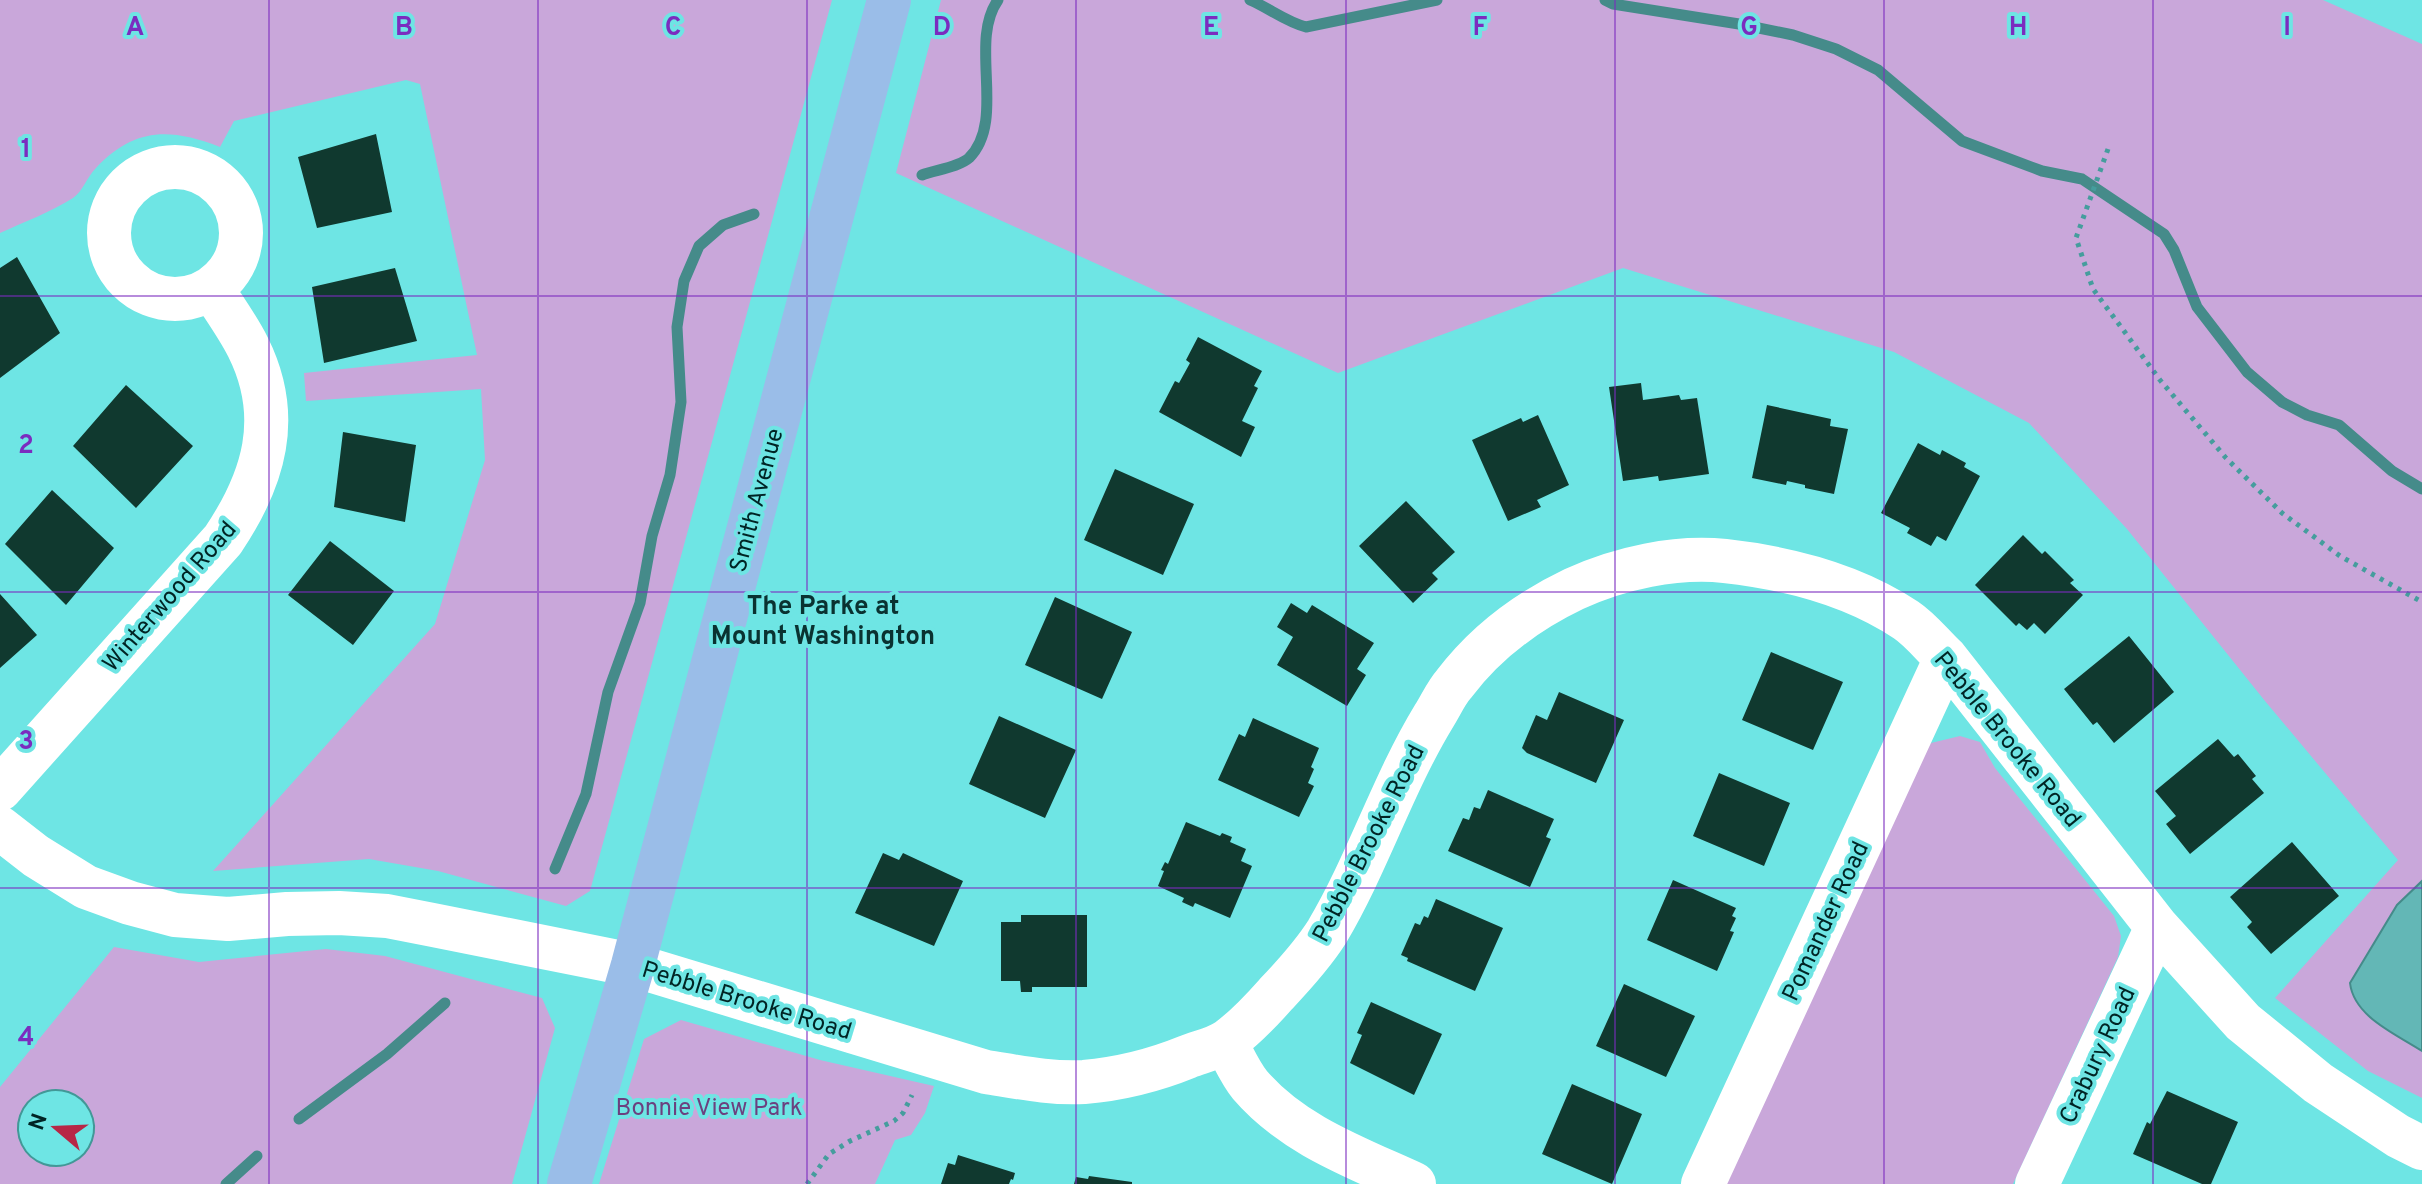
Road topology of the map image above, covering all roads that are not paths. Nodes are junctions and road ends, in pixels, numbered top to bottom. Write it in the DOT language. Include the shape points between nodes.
graph roads {
  1 [pos="889,0"];
  2 [pos="212,289"];
  3 [pos="1946,658"];
  4 [pos="0,789"];
  5 [pos="0,828"];
  6 [pos="2157,927"];
  7 [pos="633,965"];
  8 [pos="1225,1042"];
  9 [pos="2422,1148"];
  10 [pos="569,1184"];
  11 [pos="1414,1184"];
  12 [pos="1703,1184"];
  13 [pos="2037,1184"];
  1 -- 7 [label="main road, Smith Avenue"];
  2 -- 4 [label="street, Winterwood Road" via="249,348 264,393 268,428 262,464 245,507 223,540"];
  3 -- 6 [label="street, Pebble Brooke Road"];
  3 -- 8 [label="street, Pebble Brooke Road" via="1907,621 1866,599 1811,576 1759,565 1706,559 1650,565 1593,580 1545,603 1501,635 1454,684 1419,740 1326,934 1276,994"];
  3 -- 12 [label="street, Pomander Road"];
  5 -- 7 [label="street, Pebble Brooke Road" via="86,887 175,915 387,916"];
  6 -- 9 [label="street, Pebble Brooke Road" via="2243,1022 2318,1083"];
  6 -- 13 [label="street, Crabury Road"];
  7 -- 8 [label="street, Pebble Brooke Road" via="986,1072 1023,1078 1083,1082 1136,1073"];
  7 -- 10 [label="main road, Smith Avenue"];
  8 -- 11 [label="street" via="1248,1083 1281,1117 1327,1145"];
}
